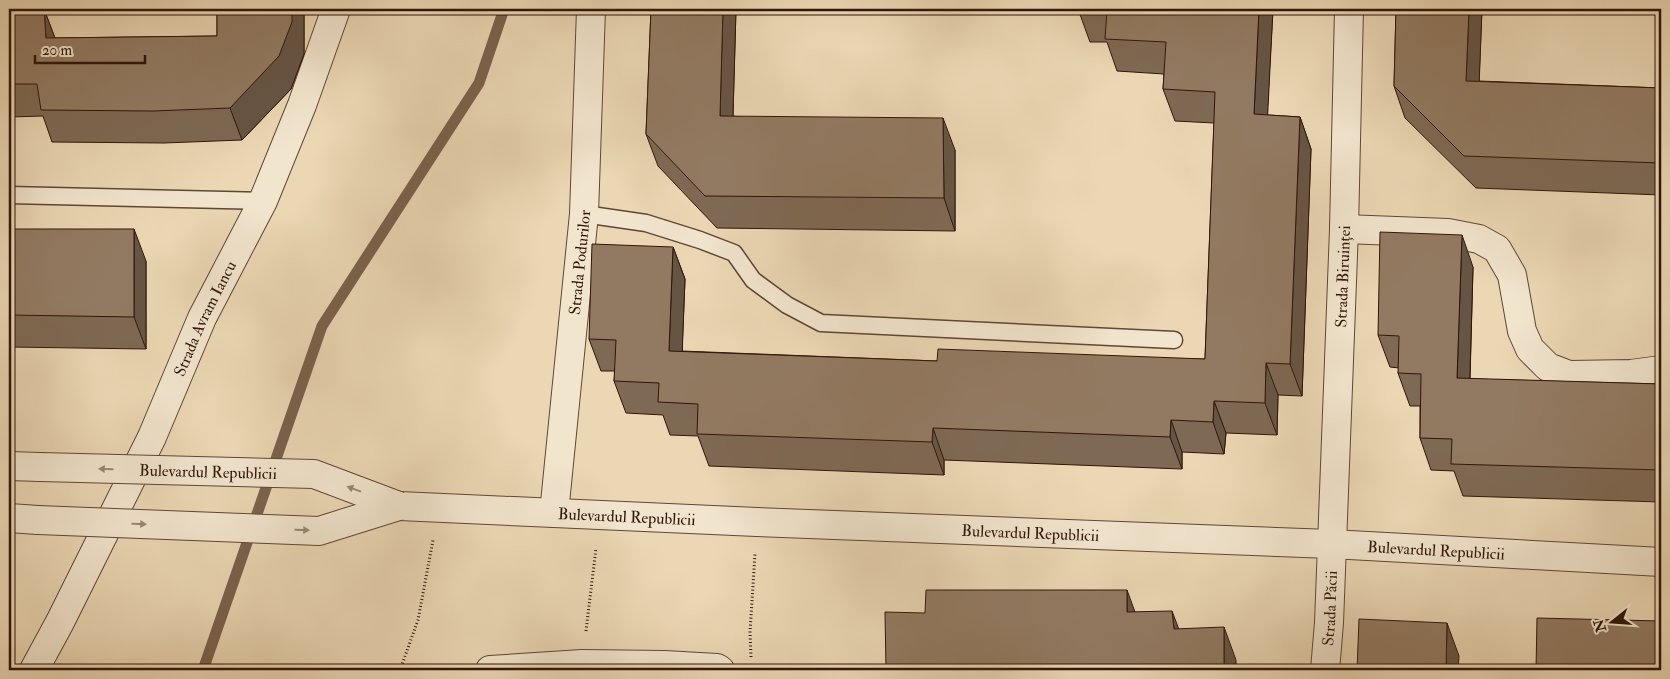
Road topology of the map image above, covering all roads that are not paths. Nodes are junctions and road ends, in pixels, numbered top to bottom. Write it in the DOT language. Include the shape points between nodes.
graph roads {
  1 [pos="336,9"];
  2 [pos="591,9"];
  3 [pos="1349,9"];
  4 [pos="9,196"];
  5 [pos="263,201"];
  6 [pos="584,214"];
  7 [pos="1344,229"];
  8 [pos="1174,340"];
  9 [pos="1661,370"];
  10 [pos="9,466"];
  11 [pos="399,506"];
  12 [pos="554,513"];
  13 [pos="9,518"];
  14 [pos="1331,544"];
  15 [pos="1661,562"];
  16 [pos="34,670"];
  17 [pos="490,670"];
  18 [pos="720,670"];
  19 [pos="1325,670"];
  1 -- 5 [label="street, Strada Avram Iancu"];
  2 -- 6 [label="street, Strada Podurilor"];
  3 -- 7 [label="street, Strada Biruinței"];
  4 -- 5 [label="lane"];
  5 -- 16 [label="street, Strada Avram Iancu" via="202,318 152,437"];
  6 -- 8 [label="lane" via="646,223 734,253 753,280 787,306 821,323"];
  6 -- 12 [label="street, Strada Podurilor"];
  7 -- 9 [label="street" via="1448,233 1479,239 1497,249 1512,275 1522,331 1530,349 1548,367 1569,376"];
  7 -- 14 [label="street, Strada Biruinței"];
  11 -- 10 [label="street, Bulevardul Republicii, one-way, bridge" via="314,474"];
  11 -- 12 [label="street, Bulevardul Republicii"];
  13 -- 11 [label="street, Bulevardul Republicii, one-way, bridge" via="319,531"];
  12 -- 14 [label="street, Bulevardul Republicii"];
  14 -- 15 [label="street, Bulevardul Republicii"];
  14 -- 19 [label="street, Strada Păcii"];
  17 -- 18 [label="street" via="582,664 664,664"];
}
